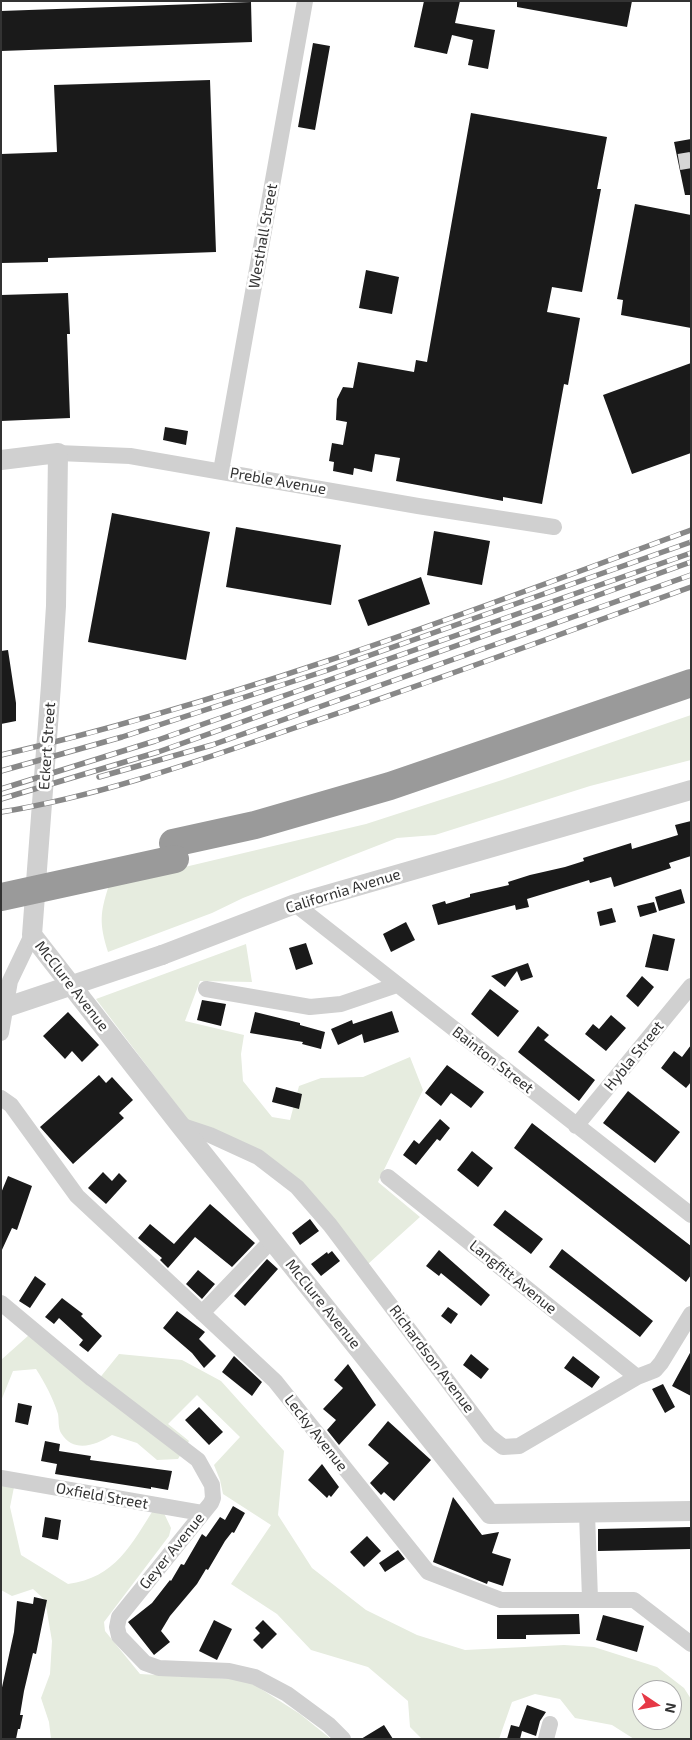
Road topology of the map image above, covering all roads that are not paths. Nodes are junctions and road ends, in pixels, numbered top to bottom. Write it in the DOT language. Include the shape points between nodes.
graph roads {
  1 [pos="304,1"];
  2 [pos="58,453"];
  3 [pos="1,460"];
  4 [pos="221,471"];
  5 [pos="554,527"];
  6 [pos="691,683"];
  7 [pos="691,702"];
  8 [pos="691,790"];
  9 [pos="174,851"];
  10 [pos="1,880"];
  11 [pos="1,897"];
  12 [pos="295,904"];
  13 [pos="32,935"];
  14 [pos="397,985"];
  15 [pos="691,986"];
  16 [pos="206,989"];
  17 [pos="1,1009"];
  18 [pos="1,1033"];
  19 [pos="1,1098"];
  20 [pos="180,1125"];
  21 [pos="576,1126"];
  22 [pos="388,1177"];
  23 [pos="691,1216"];
  24 [pos="272,1240"];
  25 [pos="1,1303"];
  26 [pos="202,1313"];
  27 [pos="691,1314"];
  28 [pos="637,1377"];
  29 [pos="1,1478"];
  30 [pos="691,1511"];
  31 [pos="587,1513"];
  32 [pos="202,1514"];
  33 [pos="590,1599"];
  34 [pos="691,1644"];
  35 [pos="343,1739"];
  1 -- 4 [label="street, Westhall Street"];
  2 -- 3 [label="street, Preble Avenue"];
  2 -- 4 [label="street, Preble Avenue" via="130,456"];
  2 -- 13 [label="street, Eckert Street" via="53,655"];
  4 -- 5 [label="street, Preble Avenue"];
  6 -- 9 [label="highway" via="390,786"];
  7 -- 9 [label="highway" via="346,818 272,838"];
  8 -- 12 [label="street, California Avenue"];
  9 -- 10 [label="highway"];
  9 -- 11 [label="highway, bridge"];
  12 -- 14 [label="street, Bainton Street"];
  12 -- 17 [label="street, California Avenue, bridge" via="162,955"];
  13 -- 18 [label="street, Eckert Street" via="10,981"];
  13 -- 20 [label="street, McClure Avenue"];
  14 -- 16 [label="street" via="341,1004 310,1007"];
  14 -- 21 [label="street, Bainton Street"];
  15 -- 21 [label="street, Hybla Street"];
  19 -- 26 [label="street, Lecky Avenue" via="11,1105 77,1196"];
  20 -- 24 [label="street, McClure Avenue"];
  20 -- 28 [label="street, Richardson Avenue" via="258,1157 297,1187 330,1225 497,1444 508,1448 519,1446"];
  21 -- 23 [label="street, Bainton Street"];
  22 -- 28 [label="street, Langfitt Avenue"];
  24 -- 26 [label="street"];
  24 -- 31 [label="street, McClure Avenue" via="490,1514"];
  25 -- 32 [label="street, Geyer Avenue" via="92,1379 198,1460 209,1476 214,1492"];
  26 -- 33 [label="street, Lecky Avenue" via="275,1381 428,1572 501,1600"];
  27 -- 28 [label="street, Richardson Avenue" via="655,1370"];
  29 -- 32 [label="street, Oxfield Street"];
  30 -- 31 [label="street, McClure Avenue"];
  31 -- 33 [label="street"];
  32 -- 35 [label="street, Geyer Avenue" via="119,1618 116,1628 119,1636 139,1659 151,1666 229,1671 270,1684 329,1725"];
  33 -- 34 [label="street, Lecky Avenue" via="634,1600"];
}
